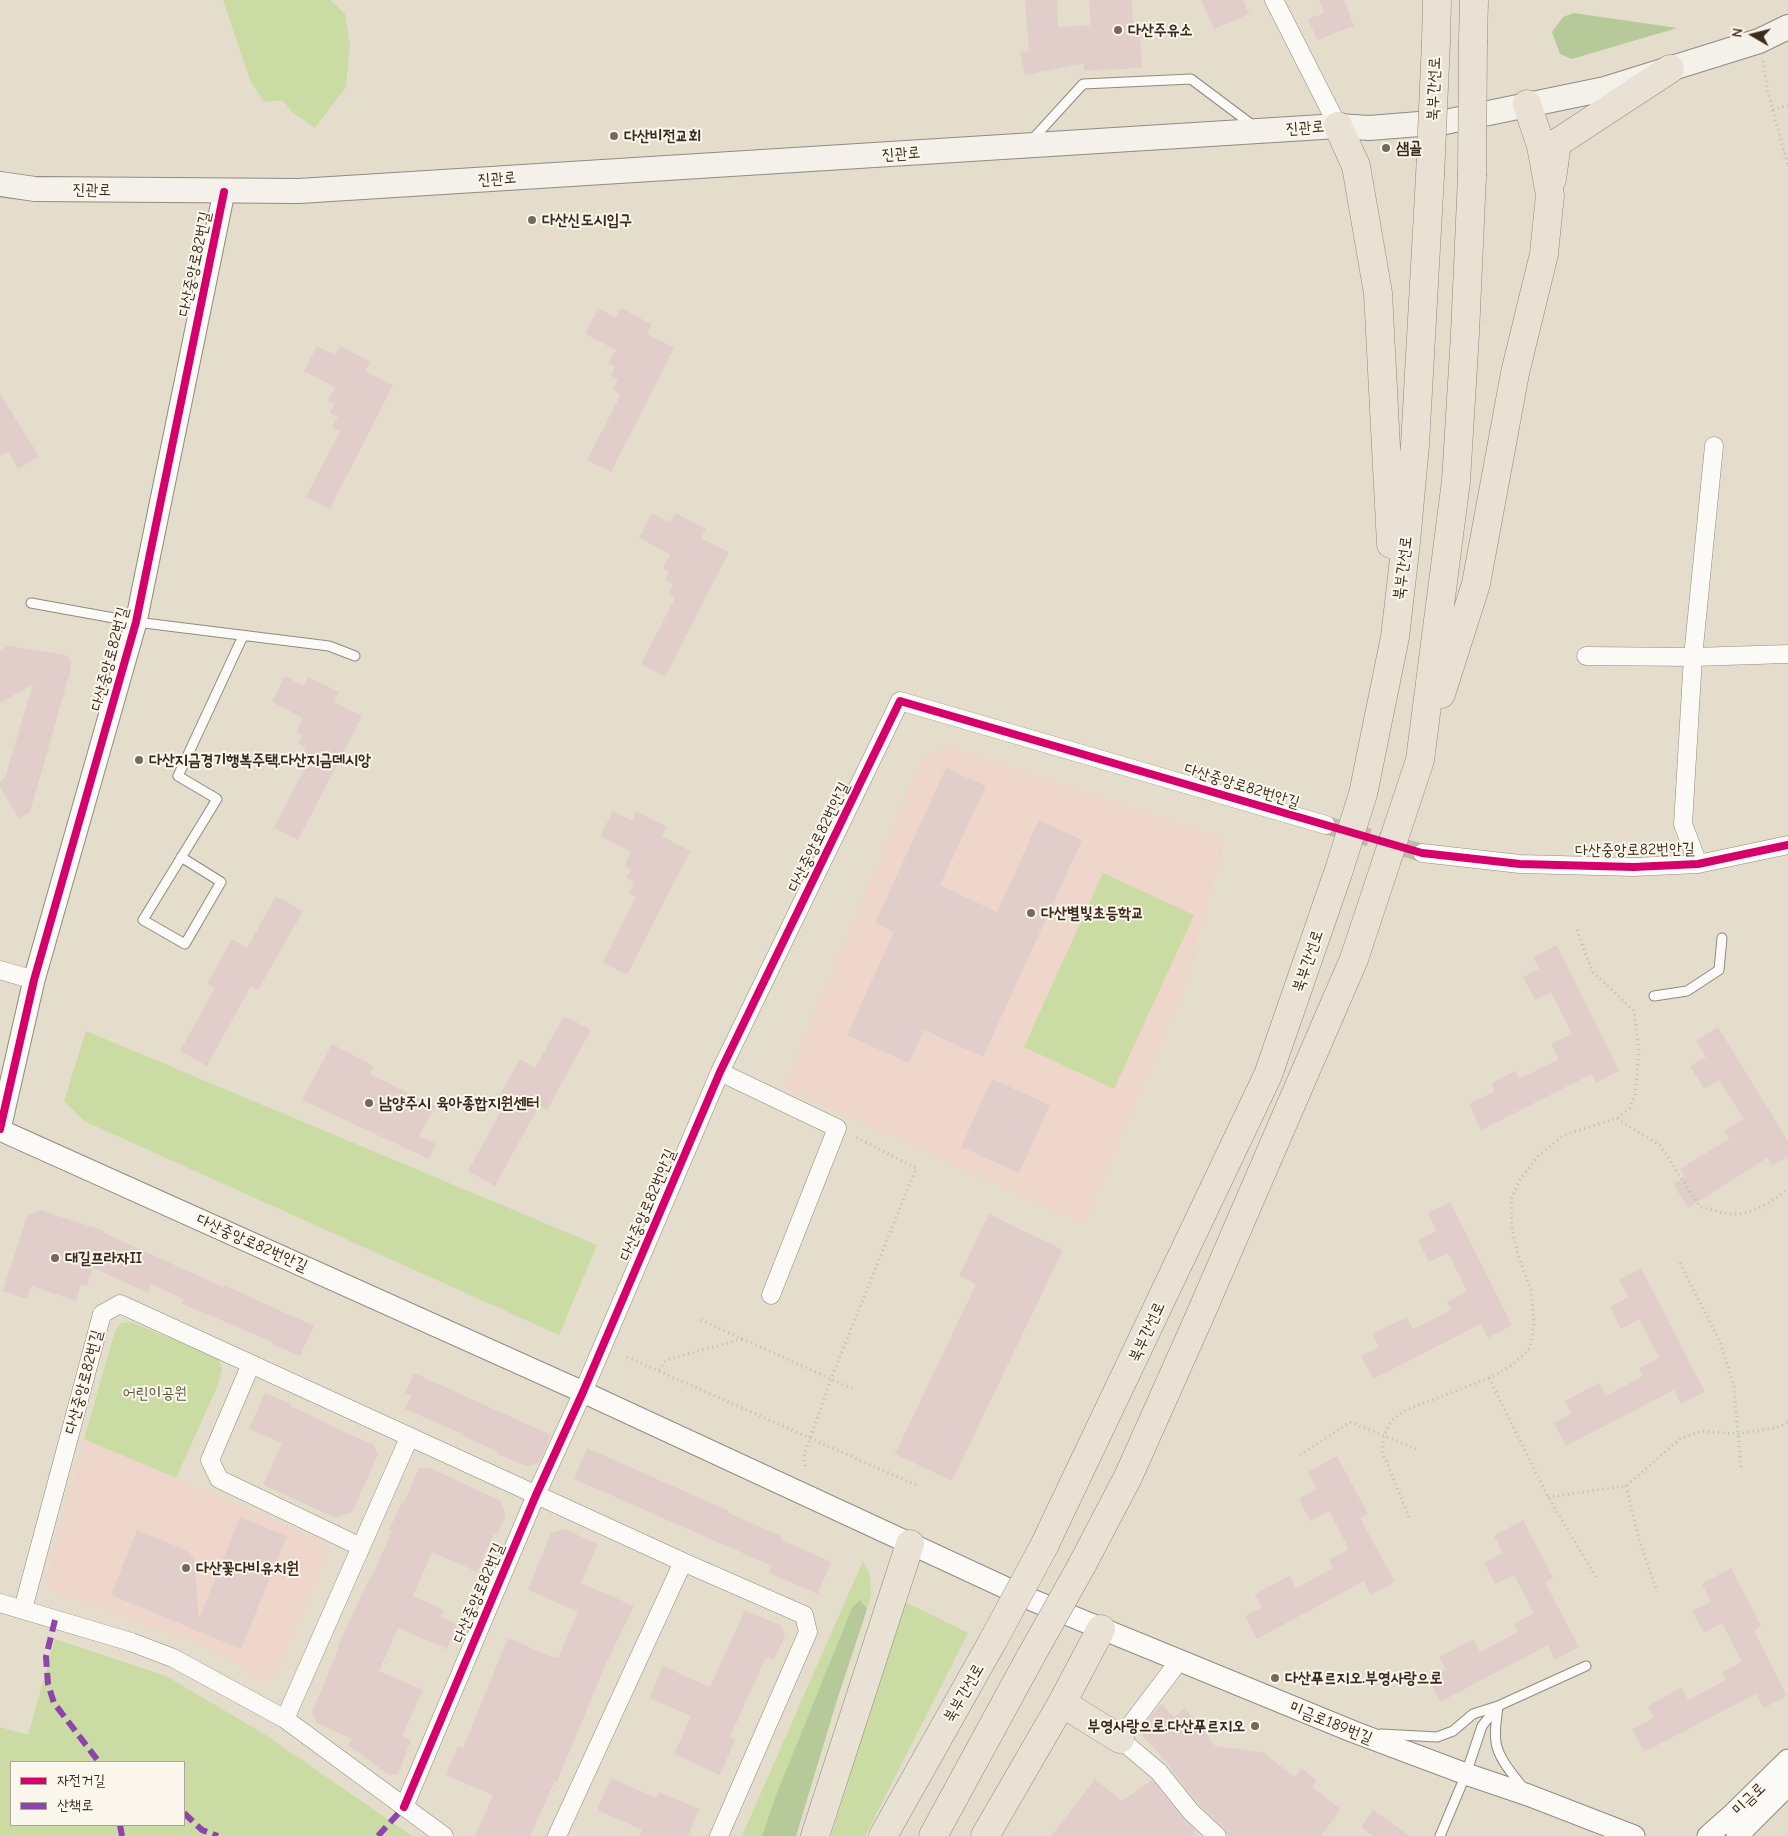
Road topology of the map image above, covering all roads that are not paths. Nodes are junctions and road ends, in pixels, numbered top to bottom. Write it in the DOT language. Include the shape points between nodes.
graph roads {
  1 [pos="1274,0"];
  2 [pos="1437,0"];
  3 [pos="1475,14"];
  4 [pos="1788,27"];
  5 [pos="1670,69"];
  6 [pos="1527,104"];
  7 [pos="1338,126"];
  8 [pos="1262,131"];
  9 [pos="1026,146"];
  10 [pos="0,184"];
  11 [pos="224,192"];
  12 [pos="1550,195"];
  13 [pos="1714,446"];
  14 [pos="31,603"];
  15 [pos="136,622"];
  16 [pos="243,636"];
  17 [pos="1395,637"];
  18 [pos="1788,654"];
  19 [pos="355,656"];
  20 [pos="1586,656"];
  21 [pos="1693,658"];
  22 [pos="1420,760"];
  23 [pos="1326,825"];
  24 [pos="1788,844"];
  25 [pos="1422,853"];
  26 [pos="182,857"];
  27 [pos="1698,864"];
  28 [pos="1722,938"];
  29 [pos="0,970"];
  30 [pos="34,980"];
  31 [pos="1654,996"];
  32 [pos="720,1072"];
  33 [pos="0,1129"];
  34 [pos="771,1295"];
  35 [pos="251,1364"];
  36 [pos="584,1392"];
  37 [pos="409,1438"];
  38 [pos="536,1495"];
  39 [pos="910,1544"];
  40 [pos="362,1547"];
  41 [pos="684,1562"];
  42 [pos="0,1603"];
  43 [pos="23,1609"];
  44 [pos="1101,1629"];
  45 [pos="1179,1661"];
  46 [pos="1586,1666"];
  47 [pos="1062,1702"];
  48 [pos="1498,1706"];
  49 [pos="285,1719"];
  50 [pos="1354,1732"];
  51 [pos="1120,1739"];
  52 [pos="1788,1760"];
  53 [pos="1466,1774"];
  54 [pos="1788,1785"];
  55 [pos="1528,1795"];
  56 [pos="404,1806"];
  57 [pos="444,1836"];
  58 [pos="558,1836"];
  59 [pos="719,1836"];
  60 [pos="815,1836"];
  61 [pos="883,1836"];
  62 [pos="933,1836"];
  63 [pos="985,1836"];
  64 [pos="1216,1836"];
  65 [pos="1440,1836"];
  66 [pos="1634,1836"];
  67 [pos="1708,1836"];
  68 [pos="1737,1836"];
  1 -- 7 [label="street"];
  2 -- 17 [label="highway, 북부간선로, bridge" via="1415,444"];
  3 -- 22 [label="highway, bridge" via="1472,176 1456,480"];
  4 -- 5 [label="main road, 진관로" via="1759,41"];
  5 -- 6 [label="main road, 진관로" via="1605,90"];
  5 -- 12 [label="highway" via="1557,143"];
  6 -- 7 [label="main road, 진관로" via="1445,122 1369,128"];
  6 -- 12 [label="highway" via="1541,146"];
  7 -- 8 [label="main road, 진관로"];
  7 -- 17 [label="highway" via="1356,166 1378,293"];
  8 -- 9 [label="main road, 진관로"];
  8 -- 9 [label="lane" via="1191,79 1083,84"];
  9 -- 11 [label="main road, 진관로" via="300,191"];
  10 -- 11 [label="main road, 진관로" via="35,189"];
  11 -- 15 [label="street, 다산중앙로82번길"];
  12 -- 22 [label="highway" via="1544,254 1515,373 1476,584"];
  13 -- 21 [label="street"];
  14 -- 15 [label="lane"];
  15 -- 16 [label="lane"];
  15 -- 30 [label="street, 다산중앙로82번길"];
  16 -- 19 [label="lane" via="329,646"];
  16 -- 26 [label="lane" via="178,776 217,799"];
  17 -- 61 [label="highway, 북부간선로, bridge" via="1363,794 1268,1075 1044,1546"];
  18 -- 21 [label="street"];
  20 -- 21 [label="street"];
  21 -- 27 [label="street" via="1683,824"];
  22 -- 62 [label="highway, bridge" via="1354,959 1136,1460"];
  23 -- 32 [label="street, 다산중앙로82번안길" via="900,701"];
  24 -- 27 [label="street, 다산중앙로82번안길"];
  25 -- 27 [label="street, 다산중앙로82번안길" via="1520,864 1634,867"];
  26 -- 26 [label="lane" via="143,920 185,944 220,882"];
  28 -- 31 [label="lane" via="1719,970 1687,991"];
  29 -- 30 [label="street"];
  30 -- 33 [label="street, 다산중앙로82번길"];
  32 -- 34 [label="street" via="837,1128"];
  32 -- 36 [label="street, 다산중앙로82번안길"];
  33 -- 36 [label="street, 다산중앙로82번안길"];
  35 -- 37 [label="street, 다산중앙로82번길"];
  35 -- 40 [label="street" via="210,1460 219,1479"];
  35 -- 43 [label="street, 다산중앙로82번길" via="120,1304 102,1314"];
  36 -- 38 [label="street, 다산중앙로82번길"];
  36 -- 39 [label="street, 미금로189번길"];
  37 -- 38 [label="street, 다산중앙로82번길"];
  37 -- 40 [label="street"];
  38 -- 41 [label="street, 다산중앙로82번길"];
  38 -- 56 [label="street, 다산중앙로82번길"];
  39 -- 44 [label="street, 미금로189번길"];
  39 -- 60 [label="highway"];
  40 -- 49 [label="street"];
  41 -- 58 [label="street"];
  41 -- 59 [label="street, 다산중앙로82번길" via="804,1615 808,1632"];
  42 -- 43 [label="street"];
  43 -- 49 [label="street" via="173,1658"];
  44 -- 45 [label="street, 미금로189번길"];
  44 -- 47 [label="highway"];
  45 -- 50 [label="street, 미금로189번길"];
  45 -- 51 [label="street"];
  46 -- 48 [label="lane"];
  47 -- 51 [label="highway"];
  47 -- 63 [label="highway"];
  48 -- 50 [label="lane" via="1473,1714 1453,1732 1437,1737"];
  48 -- 53 [label="lane" via="1482,1726"];
  48 -- 55 [label="lane" via="1496,1744"];
  49 -- 56 [label="street"];
  50 -- 53 [label="street, 미금로189번길"];
  51 -- 64 [label="street" via="1159,1772 1191,1812"];
  52 -- 67 [label="street, 미금로"];
  53 -- 55 [label="street, 미금로189번길"];
  53 -- 65 [label="lane"];
  54 -- 68 [label="street, 미금로"];
  55 -- 66 [label="street, 미금로189번길"];
  56 -- 57 [label="street"];
}
